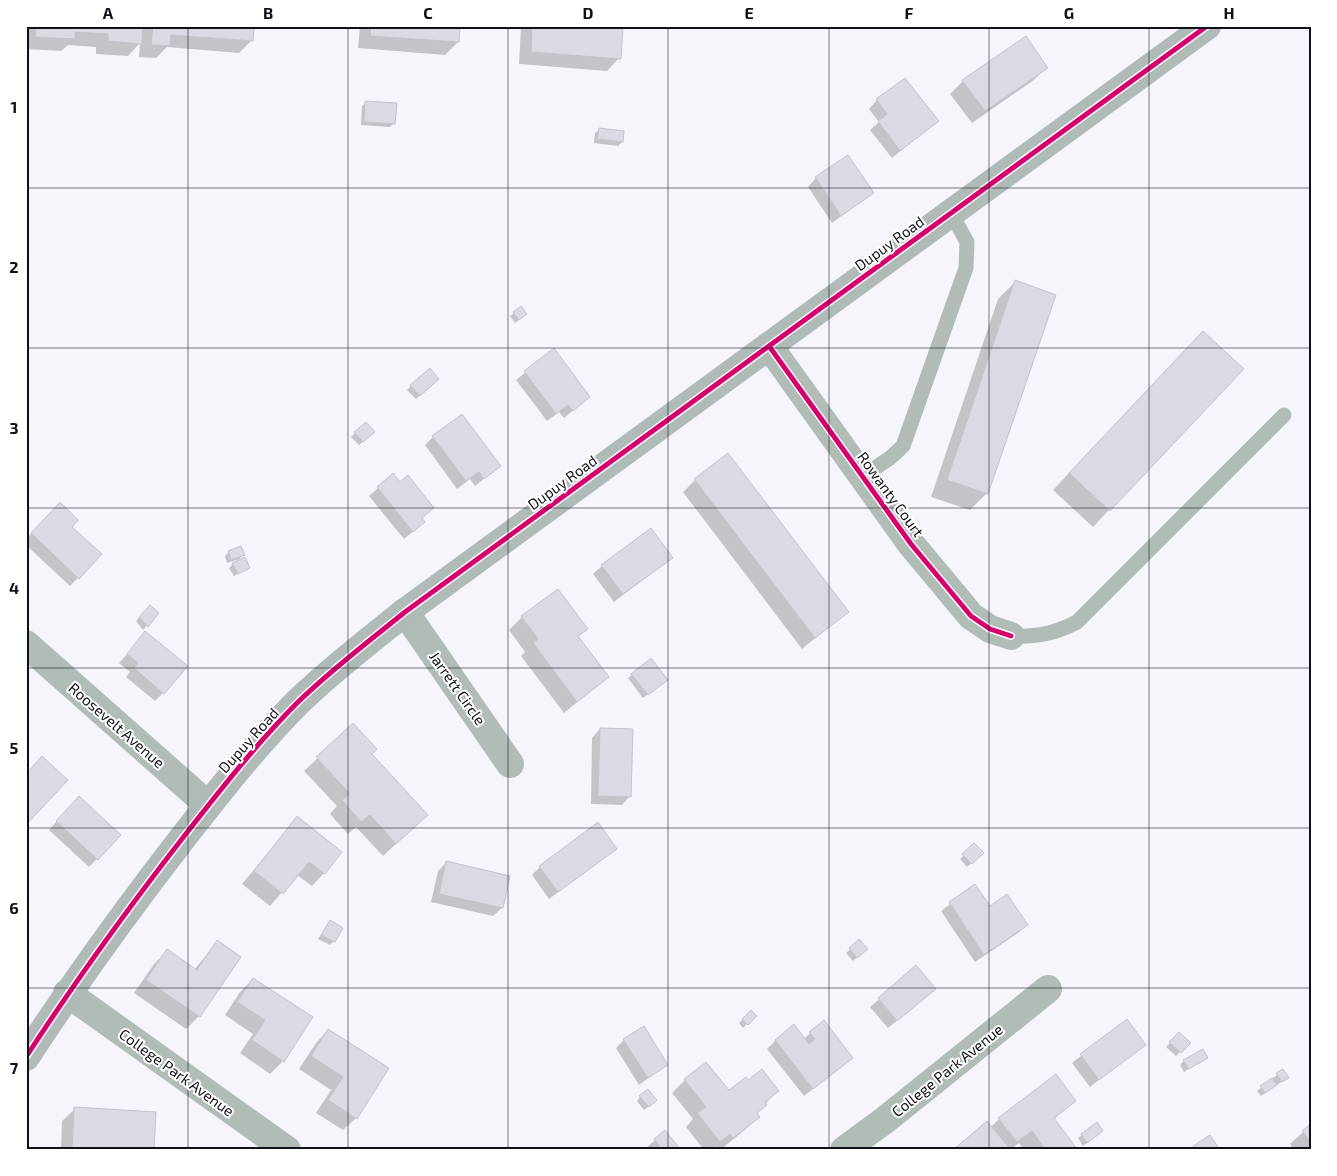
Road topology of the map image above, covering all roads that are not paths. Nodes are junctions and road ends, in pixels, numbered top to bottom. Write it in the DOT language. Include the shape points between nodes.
graph roads {
  1 [pos="1208,26"];
  2 [pos="951,213"];
  3 [pos="769,346"];
  4 [pos="1284,415"];
  5 [pos="863,476"];
  6 [pos="405,612"];
  7 [pos="1011,636"];
  8 [pos="26,644"];
  9 [pos="510,764"];
  10 [pos="208,805"];
  11 [pos="1048,989"];
  12 [pos="67,993"];
  13 [pos="26,1056"];
  14 [pos="286,1150"];
  15 [pos="844,1150"];
  1 -- 2 [label="street, Dupuy Road"];
  2 -- 3 [label="street, Dupuy Road"];
  2 -- 5 [label="lane" via="967,242 966,268 903,446"];
  3 -- 5 [label="street, Rowanty Court"];
  3 -- 6 [label="street, Dupuy Road"];
  4 -- 7 [label="lane" via="1077,622 1056,633 1034,637"];
  5 -- 7 [label="street, Rowanty Court" via="912,544 971,616 990,629"];
  6 -- 9 [label="street, Jarrett Circle"];
  6 -- 10 [label="street, Dupuy Road" via="341,663 298,703"];
  8 -- 10 [label="street, Roosevelt Avenue"];
  10 -- 12 [label="street, Dupuy Road"];
  11 -- 15 [label="street, College Park Avenue"];
  12 -- 13 [label="street, Dupuy Road"];
  12 -- 14 [label="street, College Park Avenue"];
}
